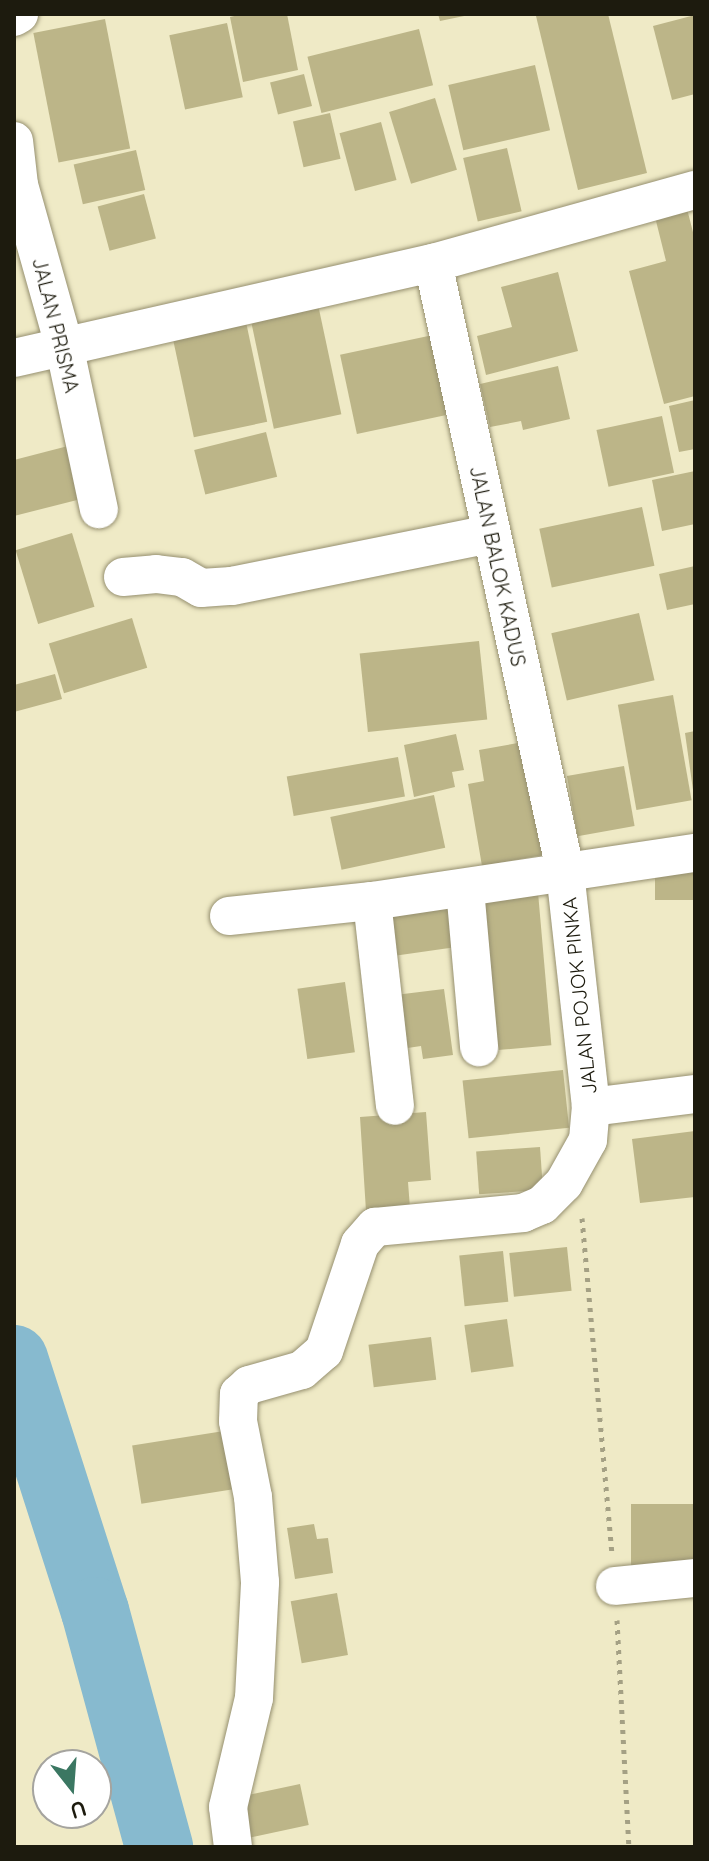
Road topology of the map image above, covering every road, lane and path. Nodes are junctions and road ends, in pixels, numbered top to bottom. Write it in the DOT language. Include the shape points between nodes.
graph roads {
  1 [pos="14,141"];
  2 [pos="695,190"];
  3 [pos="433,263"];
  4 [pos="64,345"];
  5 [pos="14,358"];
  6 [pos="99,509"];
  7 [pos="491,534"];
  8 [pos="123,577"];
  9 [pos="695,853"];
  10 [pos="565,870"];
  11 [pos="465,889"];
  12 [pos="372,901"];
  13 [pos="229,916"];
  14 [pos="479,1047"];
  15 [pos="695,1094"];
  16 [pos="395,1106"];
  17 [pos="591,1107"];
  18 [pos="577,1163"];
  19 [pos="695,1578"];
  20 [pos="615,1586"];
  21 [pos="233,1847"];
  22 [pos="629,1847"];
  1 -- 4 [label="street, JALAN PRISMA" via="19,185"];
  2 -- 3 [label="street"];
  3 -- 4 [label="street"];
  3 -- 7 [label="street, JALAN BALOK KADUS"];
  4 -- 5 [label="street"];
  4 -- 6 [label="street, JALAN PRISMA"];
  7 -- 8 [label="street" via="232,586 201,588 182,577 156,574"];
  7 -- 10 [label="street, JALAN BALOK KADUS"];
  9 -- 10 [label="street"];
  10 -- 11 [label="street"];
  10 -- 17 [label="street, JALAN POJOK PINKA"];
  11 -- 12 [label="street"];
  11 -- 14 [label="street"];
  12 -- 13 [label="street"];
  12 -- 16 [label="street"];
  15 -- 17 [label="street"];
  17 -- 18 [label="street, JALAN POJOK PINKA" via="588,1140"];
  18 -- 20 [label="path"];
  18 -- 21 [label="street, JALAN POJOK PINKA" via="542,1205 523,1213 375,1227 360,1244 324,1351 302,1370 249,1385 239,1394 260,1582 254,1698 228,1807"];
  19 -- 20 [label="street"];
  20 -- 22 [label="path"];
}
